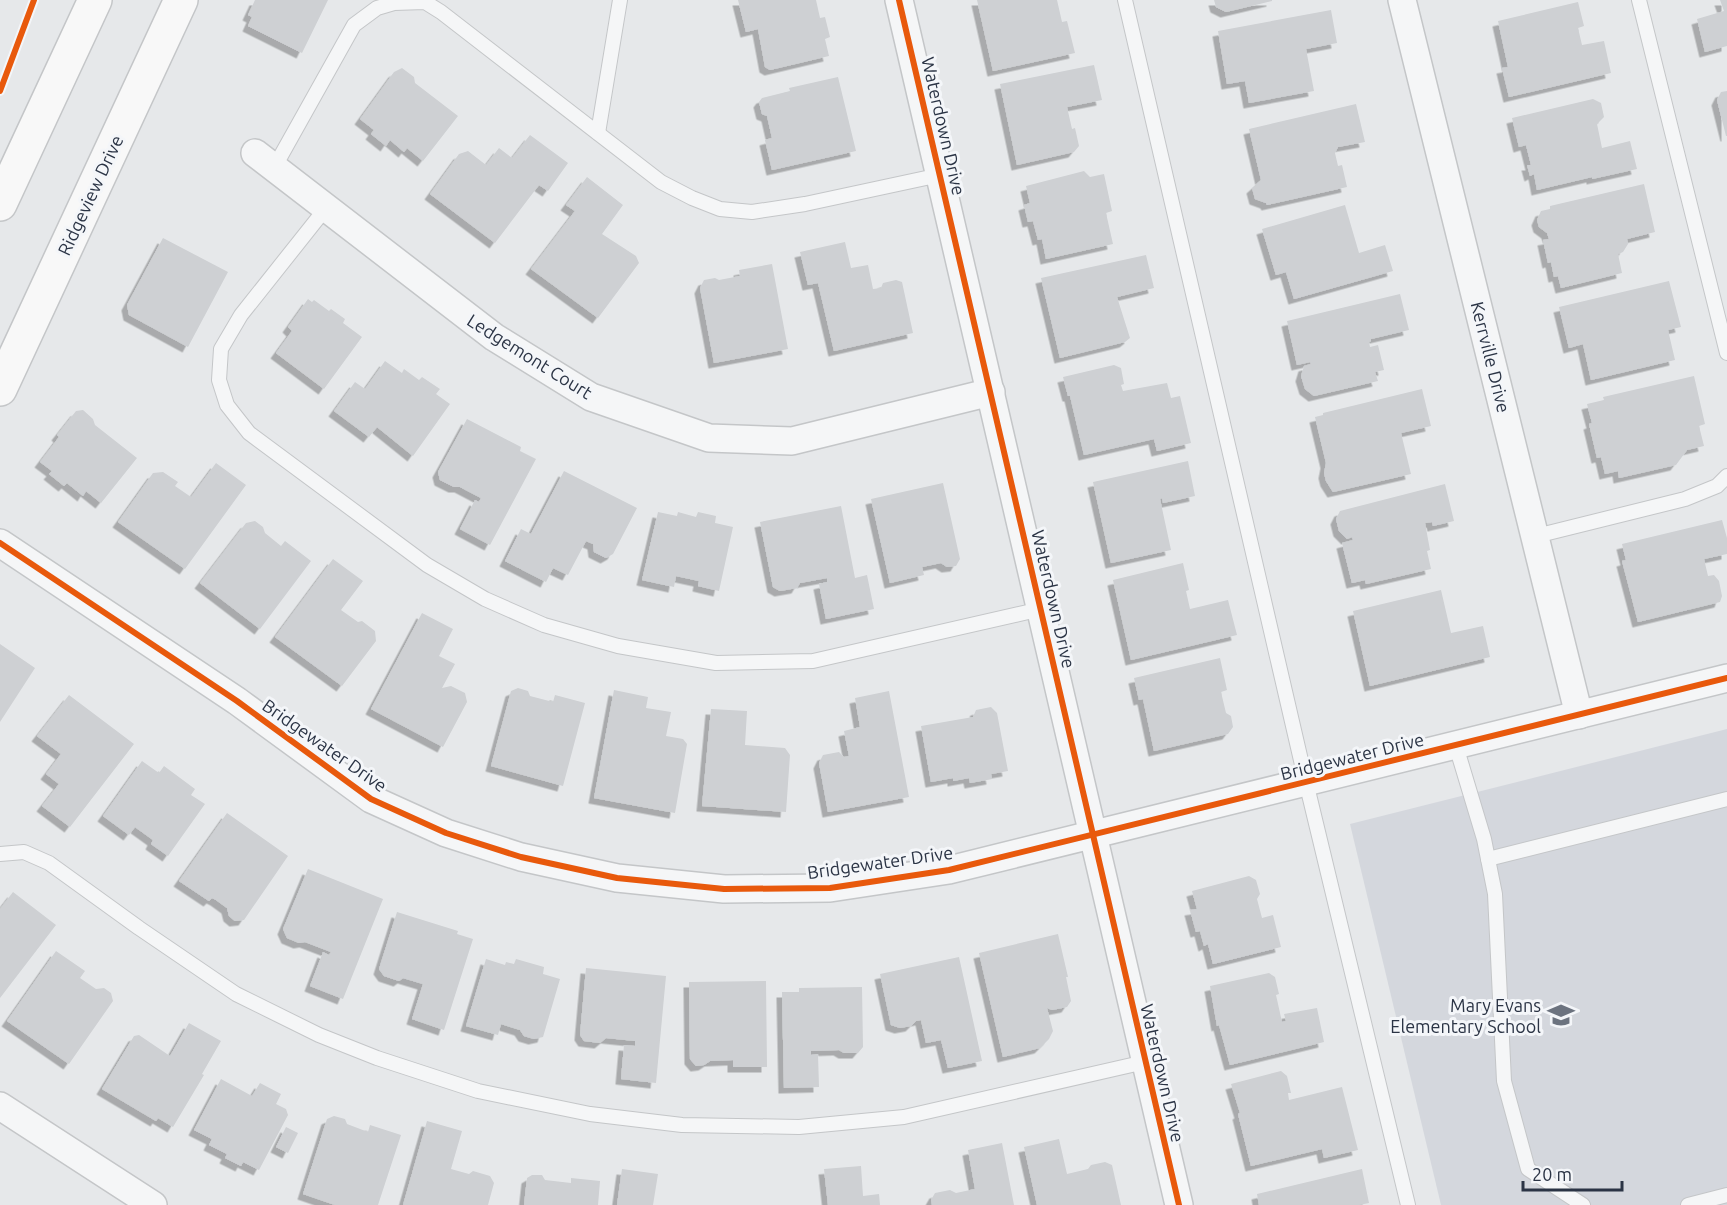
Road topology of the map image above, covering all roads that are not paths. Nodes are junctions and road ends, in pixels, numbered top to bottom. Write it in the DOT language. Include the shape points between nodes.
graph roads {
  1 [pos="94,0"];
  2 [pos="181,0"];
  3 [pos="620,0"];
  4 [pos="899,0"];
  5 [pos="1125,0"];
  6 [pos="1402,0"];
  7 [pos="1639,0"];
  8 [pos="598,133"];
  9 [pos="264,160"];
  10 [pos="940,174"];
  11 [pos="0,204"];
  12 [pos="326,208"];
  13 [pos="1727,353"];
  14 [pos="0,389"];
  15 [pos="991,392"];
  16 [pos="1727,476"];
  17 [pos="1536,536"];
  18 [pos="0,543"];
  19 [pos="1041,609"];
  20 [pos="1727,678"];
  21 [pos="1579,715"];
  22 [pos="1456,746"];
  23 [pos="1306,783"];
  24 [pos="1727,799"];
  25 [pos="1093,836"];
  26 [pos="0,854"];
  27 [pos="1488,859"];
  28 [pos="1145,1062"];
  29 [pos="0,1106"];
  30 [pos="1727,1195"];
  31 [pos="153,1205"];
  32 [pos="1179,1205"];
  33 [pos="1408,1205"];
  34 [pos="1583,1205"];
  35 [pos="1688,1205"];
  1 -- 11 [label="main road"];
  2 -- 14 [label="main road, Ridgeview Drive"];
  3 -- 8 [label="lane"];
  4 -- 10 [label="street, Waterdown Drive"];
  5 -- 23 [label="lane"];
  6 -- 17 [label="street, Kerrville Drive"];
  7 -- 13 [label="lane"];
  8 -- 9 [label="lane" via="441,12 424,2 394,3 377,8 354,25"];
  8 -- 10 [label="lane" via="661,183 720,208 752,212"];
  9 -- 12 [label="street, Ledgemont Court"];
  10 -- 15 [label="street, Waterdown Drive"];
  12 -- 15 [label="street, Ledgemont Court" via="494,337 591,397 709,438 792,441"];
  12 -- 19 [label="lane" via="241,315 221,349 219,380 227,405 249,433 426,565 485,599 544,625 618,646 716,663 813,661"];
  15 -- 19 [label="street, Waterdown Drive"];
  16 -- 17 [label="lane" via="1717,486 1685,499"];
  17 -- 21 [label="street, Kerrville Drive"];
  18 -- 25 [label="street, Bridgewater Drive" via="237,701 371,799 446,833 521,857 617,878 724,889 830,888 949,870"];
  19 -- 25 [label="street, Waterdown Drive"];
  20 -- 21 [label="street, Bridgewater Drive"];
  21 -- 22 [label="street, Bridgewater Drive"];
  22 -- 23 [label="street, Bridgewater Drive"];
  22 -- 27 [label="lane"];
  23 -- 25 [label="street, Bridgewater Drive"];
  23 -- 33 [label="lane"];
  24 -- 27 [label="lane"];
  25 -- 28 [label="street, Waterdown Drive"];
  26 -- 28 [label="lane" via="24,852 49,863 236,994 319,1035 478,1090 590,1114 682,1125 799,1126 904,1117"];
  27 -- 34 [label="lane" via="1495,894 1504,1081 1528,1169"];
  28 -- 32 [label="street, Waterdown Drive"];
  29 -- 31 [label="street"];
  30 -- 35 [label="lane"];
}
